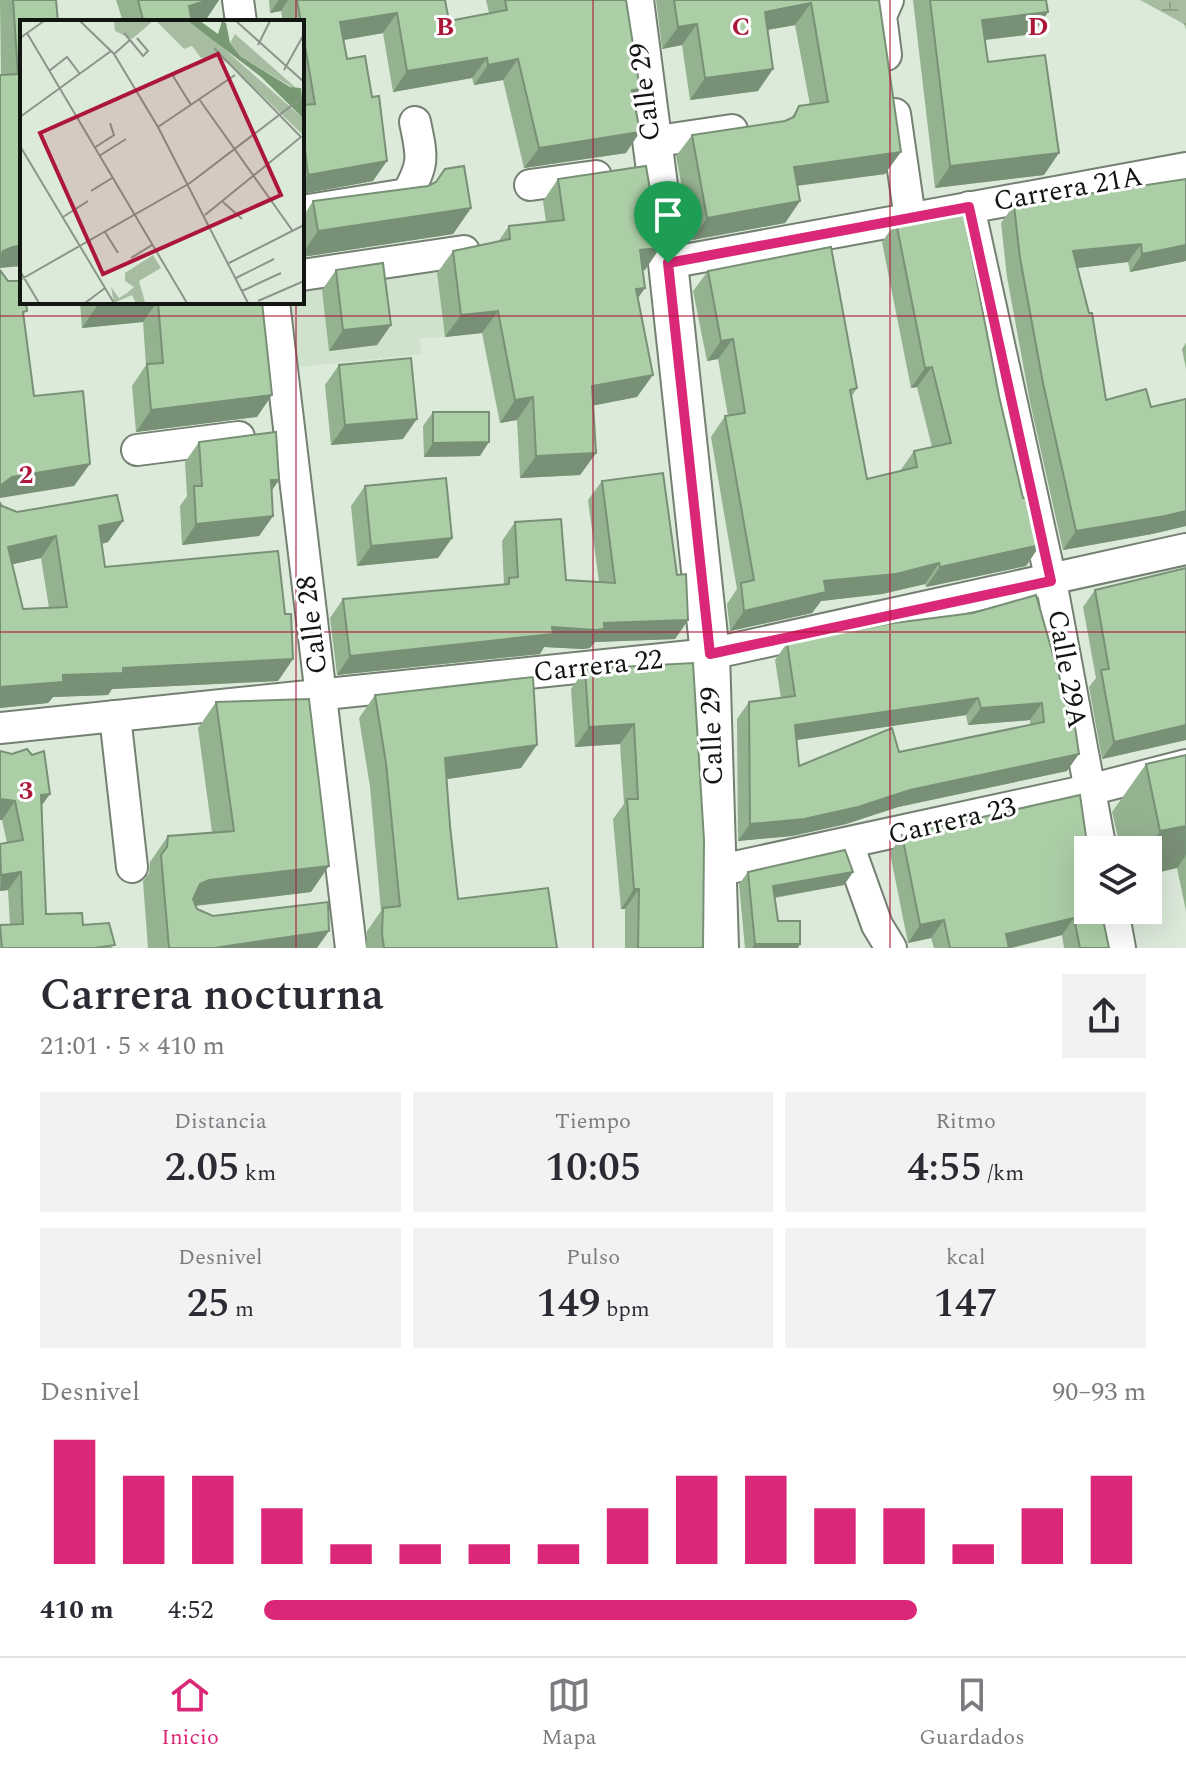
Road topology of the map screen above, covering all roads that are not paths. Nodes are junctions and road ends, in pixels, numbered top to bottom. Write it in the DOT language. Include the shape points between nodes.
graph roads {
  1 [pos="238,0"];
  2 [pos="634,0"];
  3 [pos="888,0"];
  4 [pos="241,20"];
  5 [pos="415,122"];
  6 [pos="767,125"];
  7 [pos="639,163"];
  8 [pos="1186,168"];
  9 [pos="530,185"];
  10 [pos="969,207"];
  11 [pos="304,211"];
  12 [pos="910,218"];
  13 [pos="464,251"];
  14 [pos="668,263"];
  15 [pos="304,275"];
  16 [pos="274,304"];
  17 [pos="289,431"];
  18 [pos="137,450"];
  19 [pos="1186,549"];
  20 [pos="1051,581"];
  21 [pos="710,654"];
  22 [pos="320,695"];
  23 [pos="115,716"];
  24 [pos="0,728"];
  25 [pos="1186,765"];
  26 [pos="1089,790"];
  27 [pos="1098,836"];
  28 [pos="848,844"];
  29 [pos="132,867"];
  30 [pos="716,871"];
  31 [pos="345,906"];
  32 [pos="315,910"];
  33 [pos="1116,924"];
  34 [pos="351,948"];
  35 [pos="719,948"];
  36 [pos="891,948"];
  37 [pos="1120,948"];
  1 -- 4 [label="street"];
  2 -- 7 [label="main road, Calle 29"];
  3 -- 12 [label="street" via="881,16"];
  5 -- 11 [label="street" via="423,157 407,194"];
  6 -- 7 [label="street"];
  7 -- 9 [label="street"];
  7 -- 14 [label="main road, Calle 29"];
  8 -- 10 [label="street, Carrera 21A"];
  10 -- 12 [label="street, Carrera 21A"];
  10 -- 20 [label="street, Calle 29A"];
  12 -- 14 [label="street, Carrera 21A"];
  13 -- 15 [label="street"];
  14 -- 21 [label="main road, Calle 29"];
  16 -- 17 [label="street, Calle 28"];
  17 -- 18 [label="street"];
  17 -- 22 [label="street, Calle 28" via="288,551"];
  19 -- 20 [label="street, Carrera 22"];
  20 -- 21 [label="street, Carrera 22"];
  20 -- 26 [label="street, Calle 29A"];
  21 -- 22 [label="street, Carrera 22"];
  21 -- 30 [label="main road, Calle 29"];
  22 -- 23 [label="street, Carrera 22"];
  22 -- 31 [label="street, Calle 28"];
  23 -- 24 [label="street, Carrera 22"];
  23 -- 29 [label="street"];
  25 -- 26 [label="street, Carrera 23"];
  26 -- 27 [label="street, Calle 29A"];
  26 -- 28 [label="street, Carrera 23"];
  28 -- 30 [label="street, Carrera 23"];
  28 -- 36 [label="street" via="877,925"];
  30 -- 35 [label="main road, Calle 29"];
  31 -- 32 [label="street"];
  31 -- 34 [label="street, Calle 28"];
  33 -- 37 [label="street"];
}
